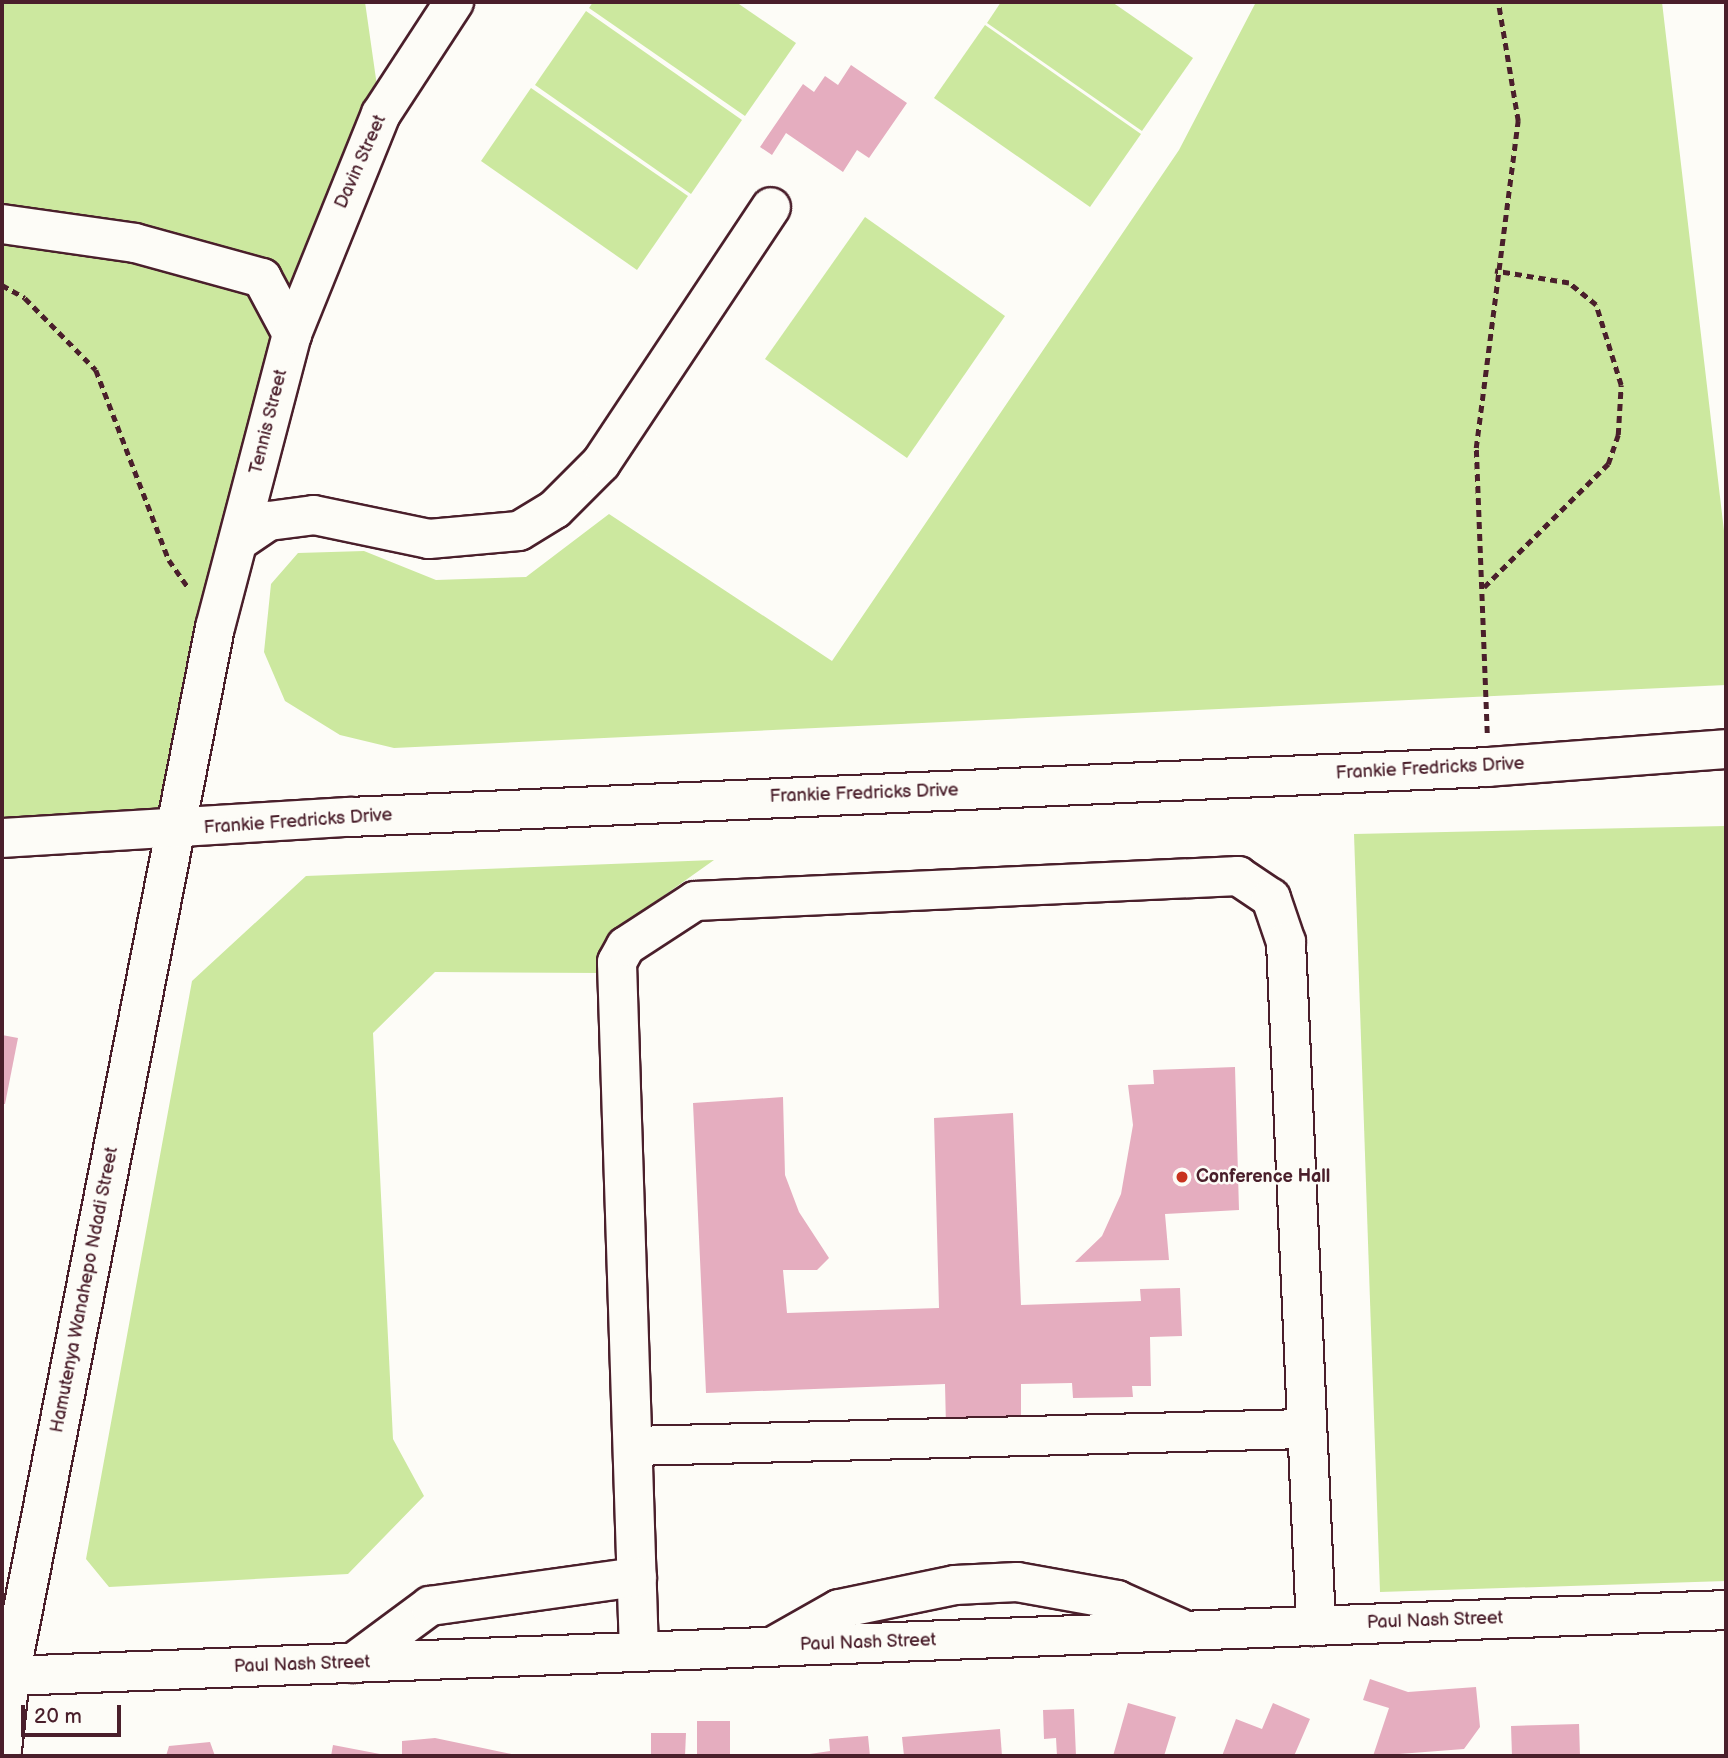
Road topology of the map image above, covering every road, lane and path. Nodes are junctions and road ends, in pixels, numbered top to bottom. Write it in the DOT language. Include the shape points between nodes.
graph roads {
  1 [pos="454,2"];
  2 [pos="1498,2"];
  3 [pos="771,206"];
  4 [pos="2,224"];
  5 [pos="1495,271"];
  6 [pos="2,285"];
  7 [pos="292,334"];
  8 [pos="239,541"];
  9 [pos="1483,588"];
  10 [pos="215,627"];
  11 [pos="1726,749"];
  12 [pos="1488,767"];
  13 [pos="173,832"];
  14 [pos="2,838"];
  15 [pos="1305,1429"];
  16 [pos="632,1446"];
  17 [pos="637,1577"];
  18 [pos="1726,1610"];
  19 [pos="1315,1626"];
  20 [pos="1184,1631"];
  21 [pos="772,1647"];
  22 [pos="639,1652"];
  23 [pos="353,1663"];
  24 [pos="10,1676"];
  25 [pos="2,1750"];
  1 -- 7 [label="street, Davin Street" via="381,114"];
  2 -- 5 [label="path" via="1518,121"];
  3 -- 8 [label="street" via="601,463 555,509 519,531 429,539 314,515 269,522"];
  4 -- 7 [label="street" via="135,243 262,278"];
  5 -- 9 [label="path" via="1476,448"];
  5 -- 9 [label="path" via="1569,283 1596,305 1621,385 1618,435 1608,464"];
  6 -- 10 [label="path" via="25,298 96,370 169,560"];
  7 -- 8 [label="street, Tennis Street"];
  8 -- 10 [label="street, Tennis Street"];
  9 -- 12 [label="path"];
  10 -- 13 [label="street, Tennis Street"];
  11 -- 12 [label="street, Frankie Fredricks Drive"];
  12 -- 13 [label="street, Frankie Fredricks Drive" via="349,817"];
  13 -- 14 [label="street, Frankie Fredricks Drive"];
  13 -- 24 [label="street, Hamutenya Wanahepo Ndadi Street"];
  15 -- 16 [label="street"];
  15 -- 16 [label="street" via="1286,942 1271,898 1238,876 695,901 625,946 617,962"];
  15 -- 19 [label="street"];
  16 -- 17 [label="street"];
  17 -- 22 [label="street"];
  17 -- 23 [label="street" via="430,1606"];
  18 -- 19 [label="street, Paul Nash Street"];
  19 -- 20 [label="street, Paul Nash Street"];
  20 -- 21 [label="street, Paul Nash Street"];
  20 -- 21 [label="street" via="1117,1600 1017,1582 955,1585 839,1609"];
  21 -- 22 [label="street, Paul Nash Street"];
  22 -- 23 [label="street, Paul Nash Street"];
  23 -- 24 [label="street, Paul Nash Street"];
  24 -- 25 [label="street, Hamutenya Wanahepo Ndadi Street"];
}
